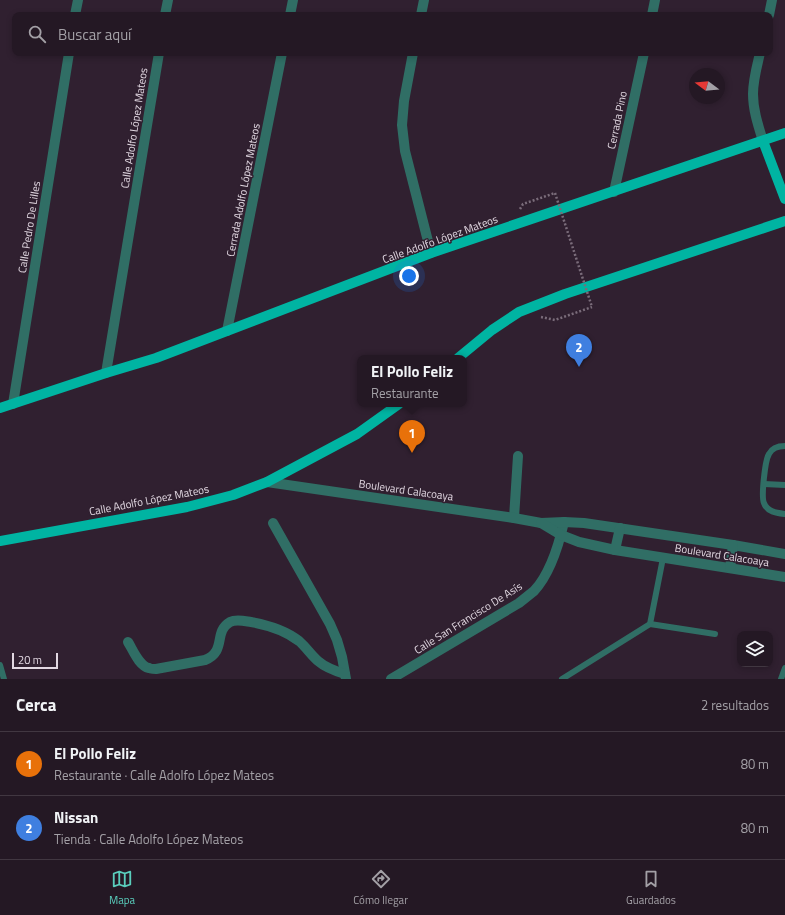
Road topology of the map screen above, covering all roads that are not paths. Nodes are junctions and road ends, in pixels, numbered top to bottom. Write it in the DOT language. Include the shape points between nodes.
graph roads {
  1 [pos="78,0"];
  2 [pos="168,0"];
  3 [pos="293,0"];
  4 [pos="424,0"];
  5 [pos="655,0"];
  6 [pos="772,0"];
  7 [pos="76,12"];
  8 [pos="166,12"];
  9 [pos="291,12"];
  10 [pos="422,12"];
  11 [pos="653,12"];
  12 [pos="770,12"];
  13 [pos="69,56"];
  14 [pos="159,56"];
  15 [pos="281,56"];
  16 [pos="412,56"];
  17 [pos="643,56"];
  18 [pos="759,56"];
  19 [pos="785,134"];
  20 [pos="763,141"];
  21 [pos="614,192"];
  22 [pos="785,199"];
  23 [pos="785,221"];
  24 [pos="431,253"];
  25 [pos="227,331"];
  26 [pos="462,355"];
  27 [pos="106,373"];
  28 [pos="13,404"];
  29 [pos="395,407"];
  30 [pos="0,408"];
  31 [pos="785,446"];
  32 [pos="518,456"];
  33 [pos="267,482"];
  34 [pos="764,484"];
  35 [pos="785,485"];
  36 [pos="785,514"];
  37 [pos="514,518"];
  38 [pos="564,522"];
  39 [pos="273,523"];
  40 [pos="541,523"];
  41 [pos="620,528"];
  42 [pos="561,535"];
  43 [pos="0,541"];
  44 [pos="733,545"];
  45 [pos="615,550"];
  46 [pos="785,554"];
  47 [pos="663,558"];
  48 [pos="730,568"];
  49 [pos="785,577"];
  50 [pos="650,624"];
  51 [pos="715,634"];
  52 [pos="128,642"];
  53 [pos="0,665"];
  54 [pos="785,668"];
  55 [pos="345,677"];
  56 [pos="4,679"];
  57 [pos="391,679"];
  58 [pos="562,679"];
  59 [pos="781,679"];
  1 -- 7 [label="street"];
  2 -- 8 [label="street"];
  3 -- 9 [label="street"];
  4 -- 10 [label="street"];
  5 -- 11 [label="street"];
  6 -- 12 [label="street"];
  13 -- 28 [label="street, Calle Pedro De Lilles"];
  14 -- 27 [label="street, Calle Adolfo López Mateos"];
  15 -- 25 [label="street, Cerrada Adolfo López Mateos"];
  16 -- 24 [label="street" via="402,126 405,151"];
  17 -- 21 [label="street, Cerrada Pino"];
  18 -- 20 [label="street" via="753,93 755,115"];
  19 -- 20 [label="main road, Calle Adolfo López Mateos"];
  20 -- 21 [label="main road, Calle Adolfo López Mateos"];
  20 -- 22 [label="main road"];
  21 -- 24 [label="main road, Calle Adolfo López Mateos"];
  23 -- 26 [label="main road" via="519,312"];
  24 -- 25 [label="main road, Calle Adolfo López Mateos"];
  25 -- 27 [label="main road, Calle Adolfo López Mateos" via="156,358"];
  27 -- 28 [label="main road, Calle Adolfo López Mateos"];
  28 -- 30 [label="main road, Calle Adolfo López Mateos"];
  29 -- 33 [label="main road, Calle Adolfo López Mateos" via="357,434"];
  31 -- 34 [label="lane" via="775,448 769,453"];
  32 -- 37 [label="street"];
  33 -- 37 [label="street, Boulevard Calacoaya"];
  33 -- 43 [label="main road, Calle Adolfo López Mateos" via="233,495 187,507"];
  34 -- 35 [label="lane"];
  34 -- 36 [label="lane" via="764,504 769,510"];
  37 -- 40 [label="street, Boulevard Calacoaya"];
  38 -- 40 [label="street, Boulevard Calacoaya"];
  38 -- 41 [label="street, Boulevard Calacoaya"];
  38 -- 42 [label="street, Calle San Francisco De Asís"];
  39 -- 55 [label="street" via="338,640"];
  40 -- 42 [label="street, Boulevard Calacoaya"];
  41 -- 44 [label="street, Boulevard Calacoaya"];
  41 -- 45 [label="street"];
  42 -- 45 [label="street, Boulevard Calacoaya"];
  42 -- 57 [label="street, Calle San Francisco De Asís" via="547,572 534,590 519,603"];
  44 -- 46 [label="street, Boulevard Calacoaya"];
  44 -- 48 [label="street"];
  45 -- 47 [label="street, Boulevard Calacoaya"];
  47 -- 48 [label="street, Boulevard Calacoaya"];
  47 -- 50 [label="lane"];
  48 -- 49 [label="street, Boulevard Calacoaya"];
  50 -- 51 [label="lane"];
  50 -- 58 [label="lane"];
  52 -- 55 [label="street" via="144,666 150,669 205,660 215,654 224,626 240,620 284,631 299,641 319,662"];
  53 -- 56 [label="lane"];
  54 -- 59 [label="lane"];
}
